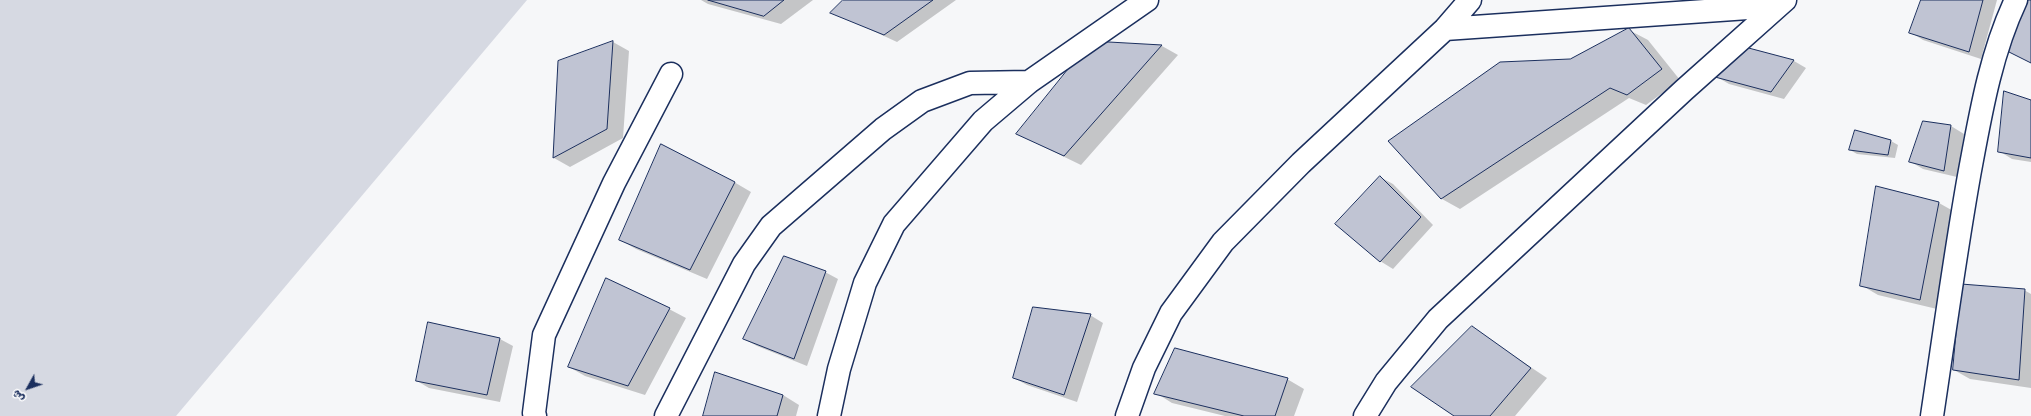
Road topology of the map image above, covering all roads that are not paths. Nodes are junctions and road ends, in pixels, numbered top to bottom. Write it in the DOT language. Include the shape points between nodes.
graph roads {
  1 [pos="1147,0"];
  2 [pos="1470,0"];
  3 [pos="2016,0"];
  4 [pos="1781,3"];
  5 [pos="1445,29"];
  6 [pos="671,74"];
  7 [pos="1029,82"];
  8 [pos="536,416"];
  9 [pos="666,416"];
  10 [pos="829,416"];
  11 [pos="1127,416"];
  12 [pos="1365,416"];
  13 [pos="1932,416"];
  1 -- 7 [label="street"];
  2 -- 5 [label="street"];
  3 -- 13 [label="street" via="1993,63 1977,131"];
  4 -- 5 [label="street"];
  4 -- 12 [label="street" via="1438,319 1386,382"];
  5 -- 11 [label="street" via="1301,163 1223,242 1171,313 1144,368"];
  6 -- 8 [label="street" via="614,183 544,335 534,413"];
  7 -- 9 [label="street" via="970,83 922,102 883,129 770,226 744,264"];
  7 -- 10 [label="street" via="983,122 894,224 865,283 839,369"];
}
